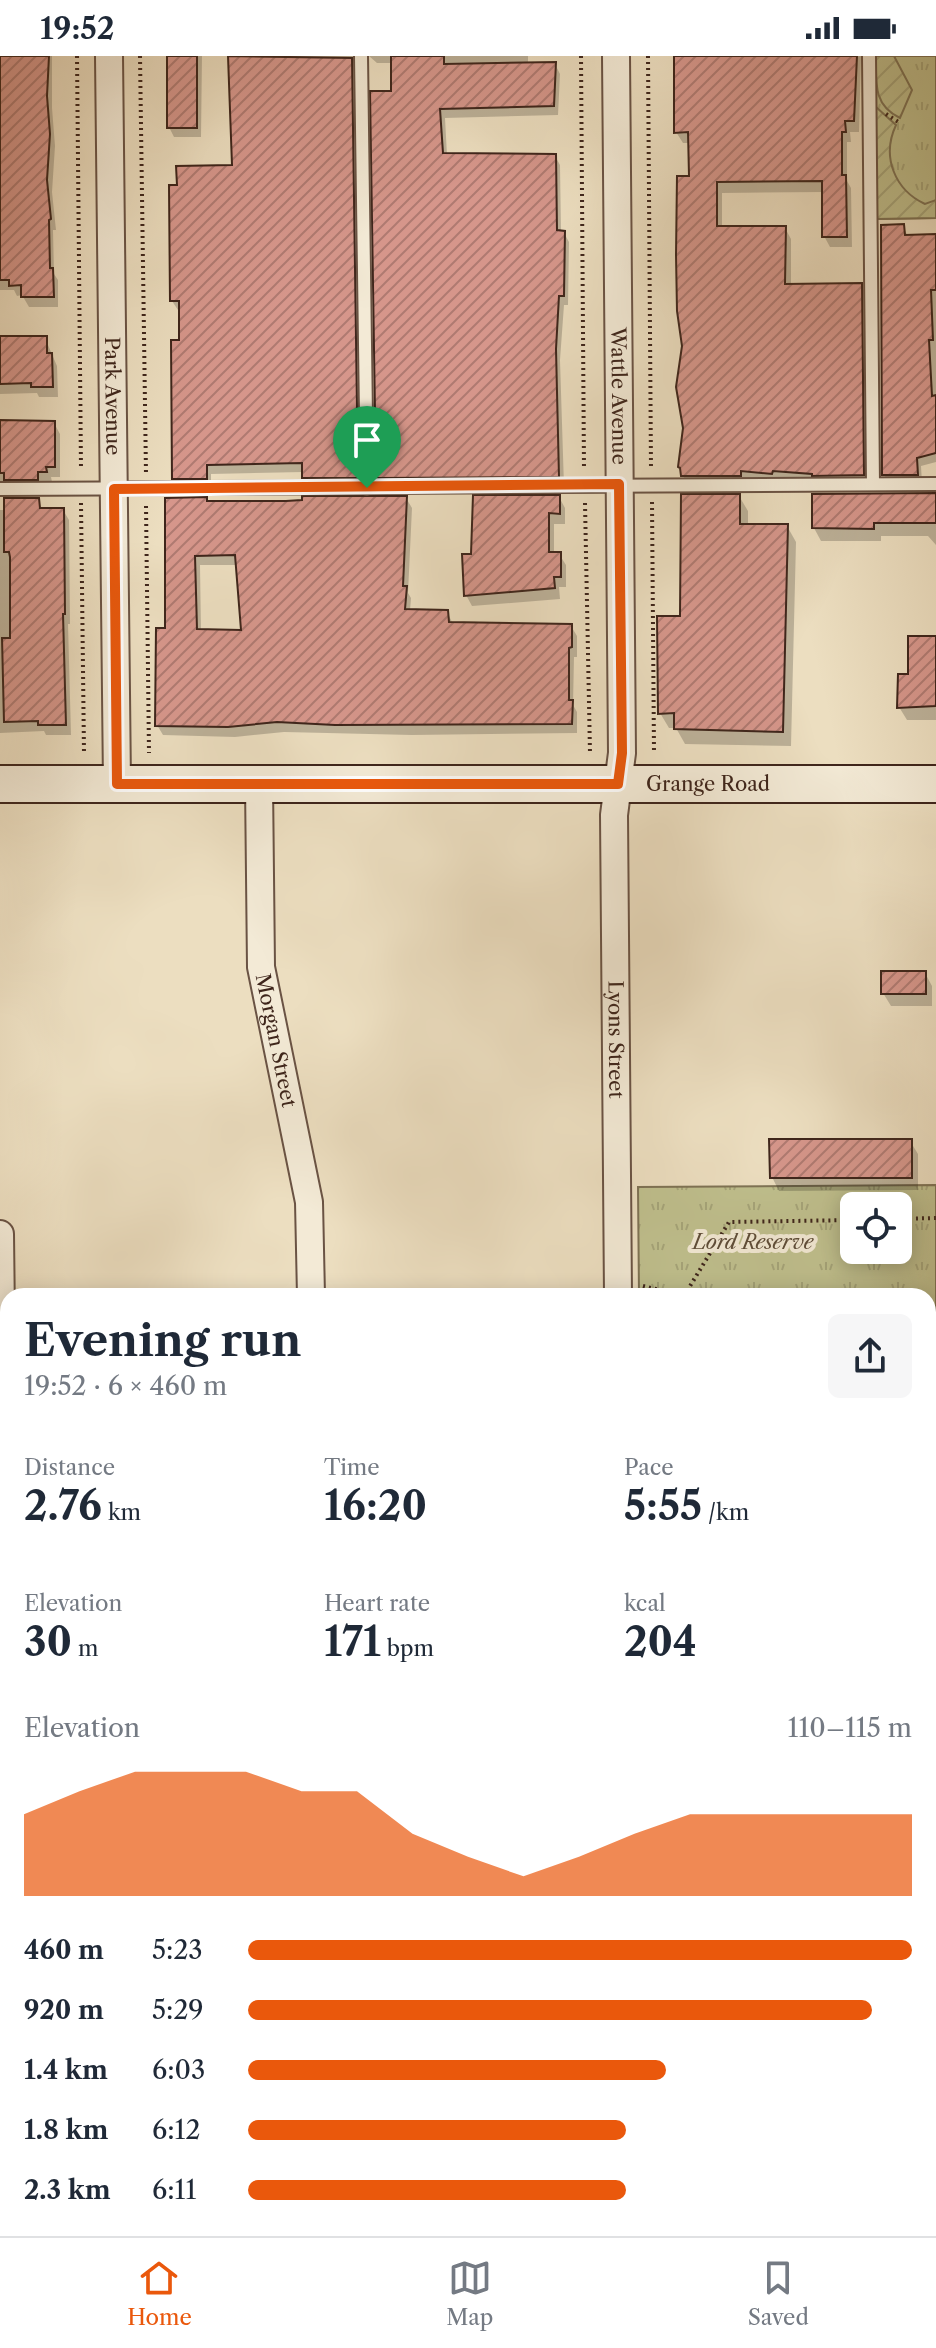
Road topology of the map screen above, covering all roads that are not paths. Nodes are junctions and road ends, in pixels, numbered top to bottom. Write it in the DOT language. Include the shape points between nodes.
graph roads {
  1 [pos="109,56"];
  2 [pos="361,56"];
  3 [pos="616,56"];
  4 [pos="869,56"];
  5 [pos="619,484"];
  6 [pos="873,484"];
  7 [pos="936,484"];
  8 [pos="367,488"];
  9 [pos="0,489"];
  10 [pos="114,489"];
  11 [pos="0,784"];
  12 [pos="117,784"];
  13 [pos="259,784"];
  14 [pos="618,784"];
  15 [pos="936,784"];
  16 [pos="0,1234"];
  17 [pos="1,1288"];
  18 [pos="311,1288"];
  19 [pos="626,1288"];
  1 -- 10 [label="street, Park Avenue"];
  2 -- 8 [label="lane"];
  3 -- 5 [label="street, Wattle Avenue"];
  4 -- 6 [label="lane"];
  5 -- 6 [label="lane"];
  5 -- 8 [label="lane"];
  5 -- 14 [label="street, Wattle Avenue"];
  6 -- 7 [label="lane"];
  8 -- 10 [label="lane"];
  9 -- 10 [label="lane"];
  10 -- 12 [label="street, Park Avenue"];
  11 -- 12 [label="main road, Grange Road"];
  12 -- 13 [label="main road, Grange Road"];
  13 -- 14 [label="main road, Grange Road"];
  13 -- 18 [label="street, Morgan Street" via="261,967 309,1202"];
  14 -- 15 [label="main road, Grange Road"];
  14 -- 19 [label="street, Lyons Street" via="614,815"];
  16 -- 17 [label="street"];
}
